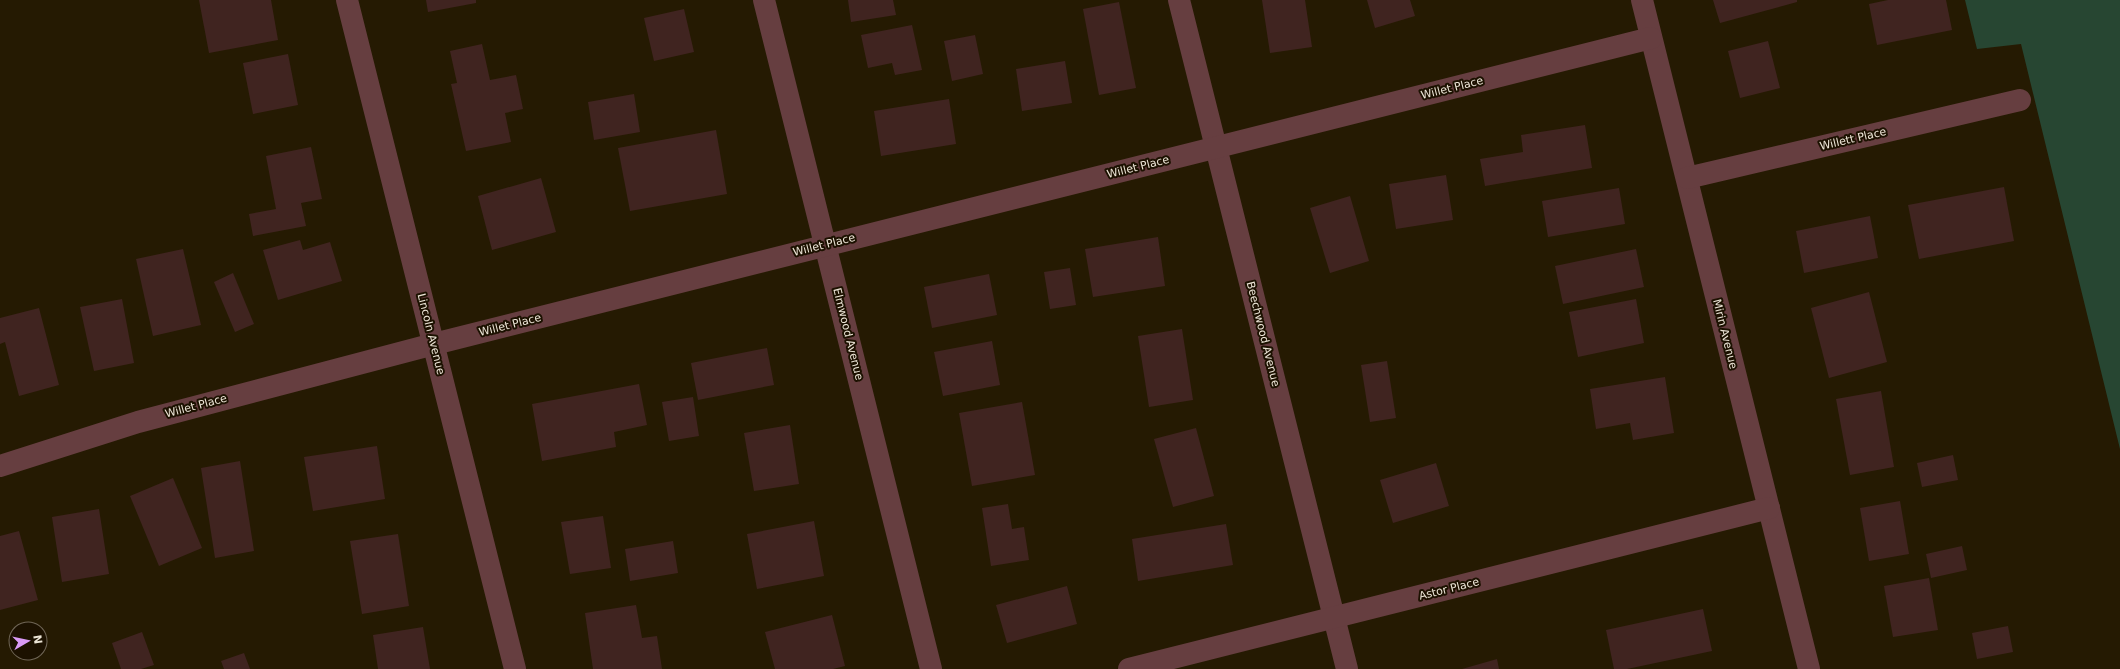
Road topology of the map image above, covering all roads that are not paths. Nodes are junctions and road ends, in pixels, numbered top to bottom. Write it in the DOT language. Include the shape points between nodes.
graph roads {
  1 [pos="347,0"];
  2 [pos="764,0"];
  3 [pos="1179,0"];
  4 [pos="1642,0"];
  5 [pos="1651,38"];
  6 [pos="2020,100"];
  7 [pos="1216,147"];
  8 [pos="1687,178"];
  9 [pos="825,245"];
  10 [pos="434,344"];
  11 [pos="0,466"];
  12 [pos="1769,508"];
  13 [pos="1334,617"];
  14 [pos="515,669"];
  15 [pos="931,669"];
  16 [pos="1128,669"];
  17 [pos="1347,669"];
  18 [pos="1809,669"];
  1 -- 10 [label="street, Lincoln Avenue"];
  2 -- 9 [label="street, Elmwood Avenue"];
  3 -- 7 [label="street, Beechwood Avenue"];
  4 -- 5 [label="street, Mirin Avenue"];
  5 -- 7 [label="street, Willet Place"];
  5 -- 8 [label="street, Mirin Avenue"];
  6 -- 8 [label="street, Willett Place"];
  7 -- 9 [label="street, Willet Place"];
  7 -- 13 [label="street, Beechwood Avenue"];
  8 -- 12 [label="street, Mirin Avenue"];
  9 -- 10 [label="street, Willet Place"];
  9 -- 15 [label="street, Elmwood Avenue"];
  10 -- 11 [label="street, Willet Place" via="138,422"];
  10 -- 14 [label="street, Lincoln Avenue"];
  12 -- 13 [label="street, Astor Place"];
  12 -- 18 [label="street, Mirin Avenue"];
  13 -- 16 [label="street, Astor Place"];
  13 -- 17 [label="street, Beechwood Avenue"];
}
